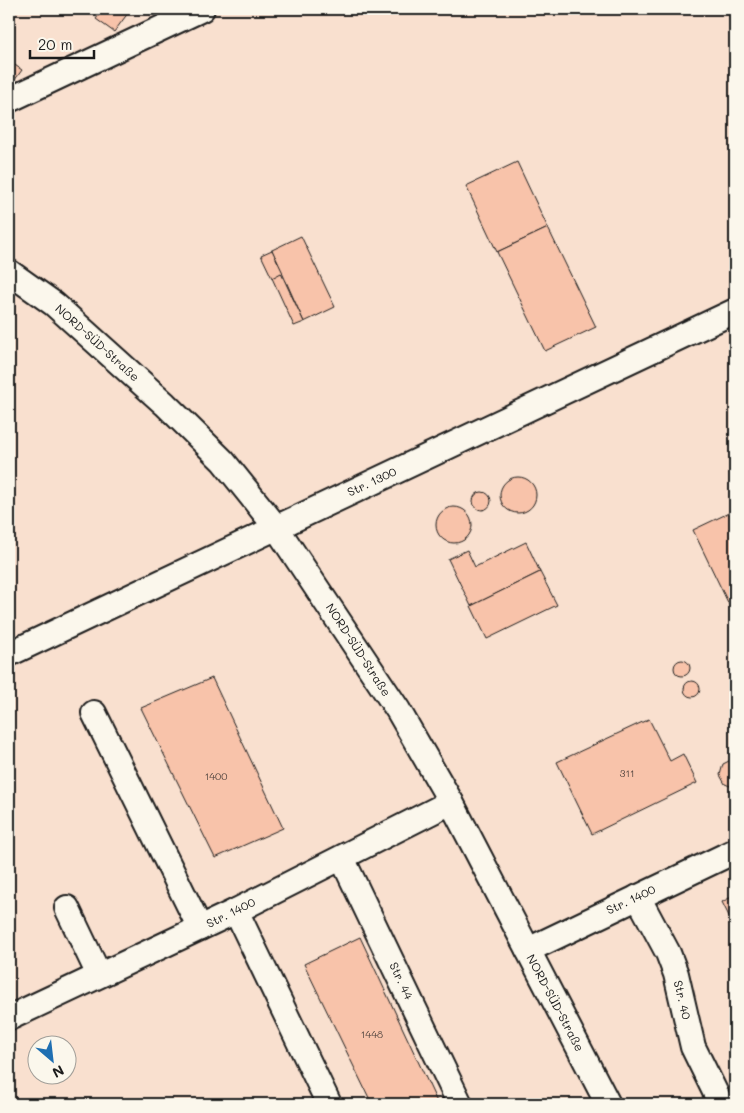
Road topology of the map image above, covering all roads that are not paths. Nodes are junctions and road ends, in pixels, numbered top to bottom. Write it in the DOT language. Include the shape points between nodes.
graph roads {
  1 [pos="202,9"];
  2 [pos="9,100"];
  3 [pos="9,272"];
  4 [pos="735,311"];
  5 [pos="276,527"];
  6 [pos="9,654"];
  7 [pos="94,713"];
  8 [pos="452,802"];
  9 [pos="735,851"];
  10 [pos="342,858"];
  11 [pos="638,897"];
  12 [pos="67,908"];
  13 [pos="236,911"];
  14 [pos="200,928"];
  15 [pos="528,950"];
  16 [pos="99,976"];
  17 [pos="9,1018"];
  18 [pos="329,1104"];
  19 [pos="460,1104"];
  20 [pos="608,1104"];
  21 [pos="720,1104"];
  1 -- 2 [label="lane"];
  3 -- 5 [label="lane, NORD-SÜD-Straße" via="54,304 165,404 223,461"];
  4 -- 5 [label="lane, Str. 1300"];
  5 -- 6 [label="lane, Str. 1300"];
  5 -- 8 [label="lane, NORD-SÜD-Straße" via="398,710"];
  7 -- 14 [label="lane"];
  8 -- 10 [label="lane, Str. 1400"];
  8 -- 15 [label="lane, NORD-SÜD-Straße"];
  9 -- 11 [label="lane, Str. 1400"];
  10 -- 13 [label="lane, Str. 1400"];
  10 -- 19 [label="lane, Str. 44"];
  11 -- 15 [label="lane, Str. 1400"];
  11 -- 21 [label="lane, Str. 40" via="668,953 693,1047"];
  12 -- 16 [label="lane"];
  13 -- 14 [label="lane, Str. 1400"];
  13 -- 18 [label="lane"];
  14 -- 16 [label="lane, Str. 1400"];
  15 -- 20 [label="lane, NORD-SÜD-Straße"];
  16 -- 17 [label="lane, Str. 1400"];
}
